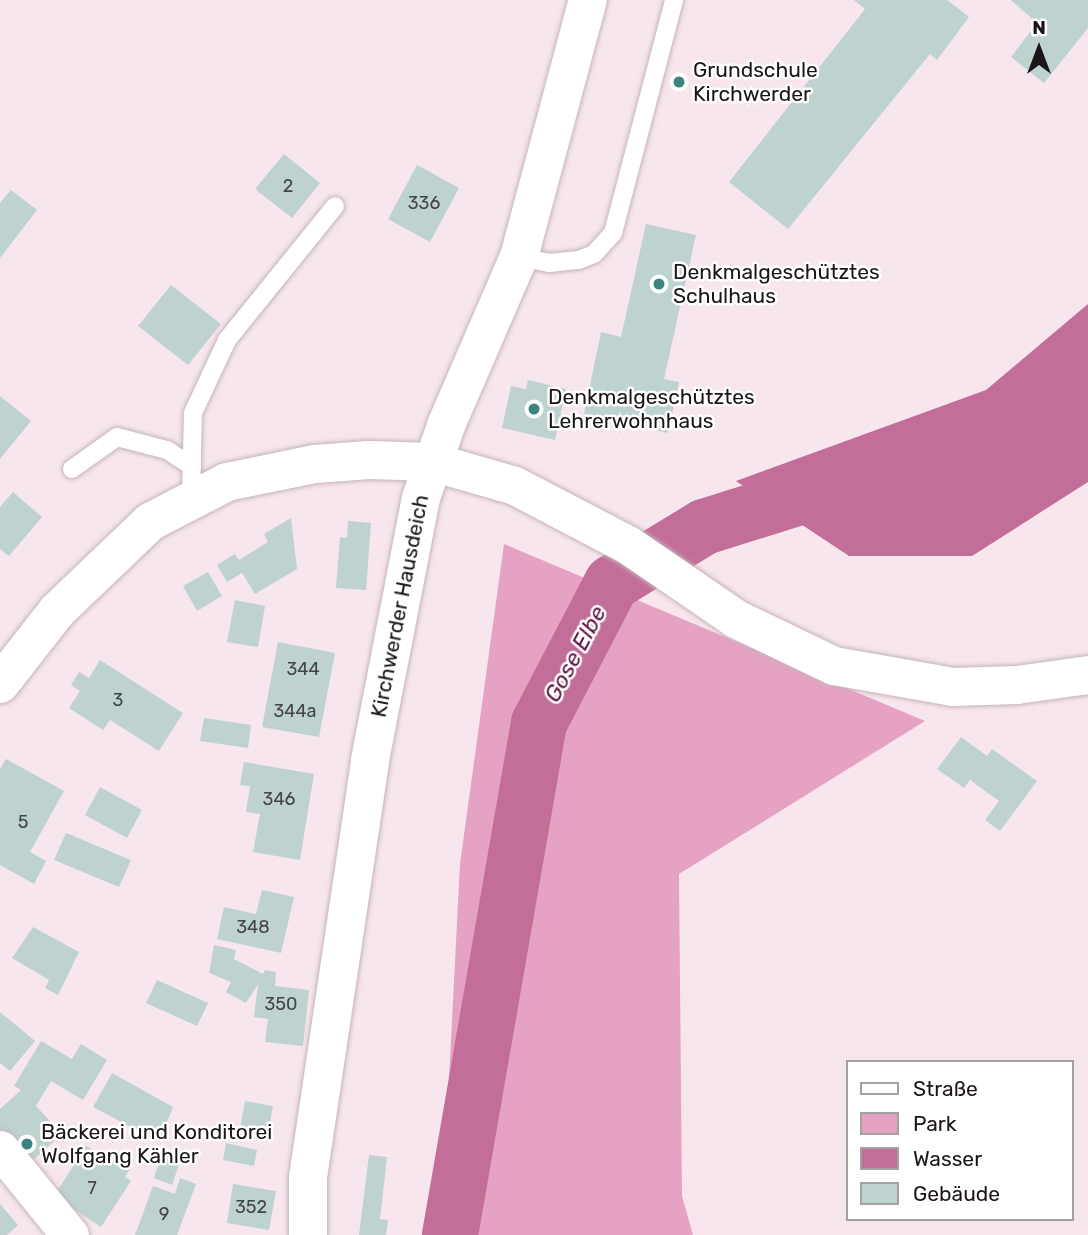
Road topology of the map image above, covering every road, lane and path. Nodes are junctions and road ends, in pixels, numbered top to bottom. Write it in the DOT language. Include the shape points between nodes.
graph roads {
  1 [pos="588,0"];
  2 [pos="674,0"];
  3 [pos="335,206"];
  4 [pos="519,257"];
  5 [pos="432,462"];
  6 [pos="72,469"];
  7 [pos="191,482"];
  8 [pos="1088,675"];
  9 [pos="0,684"];
  10 [pos="0,1149"];
  11 [pos="70,1235"];
  12 [pos="308,1235"];
  1 -- 4 [label="street, Kirchwerder Hausdeich"];
  2 -- 4 [label="lane" via="613,233 594,254 579,260 549,263"];
  3 -- 7 [label="lane" via="227,340 194,413"];
  4 -- 5 [label="street, Kirchwerder Hausdeich"];
  5 -- 7 [label="street" via="315,464 227,482"];
  5 -- 8 [label="street" via="515,486 628,545 736,619 834,666 953,687 1017,685"];
  5 -- 12 [label="street, Kirchwerder Hausdeich" via="372,749 309,1177"];
  6 -- 7 [label="lane" via="117,437 167,450"];
  7 -- 9 [label="street" via="57,611"];
  10 -- 11 [label="street"];
}
